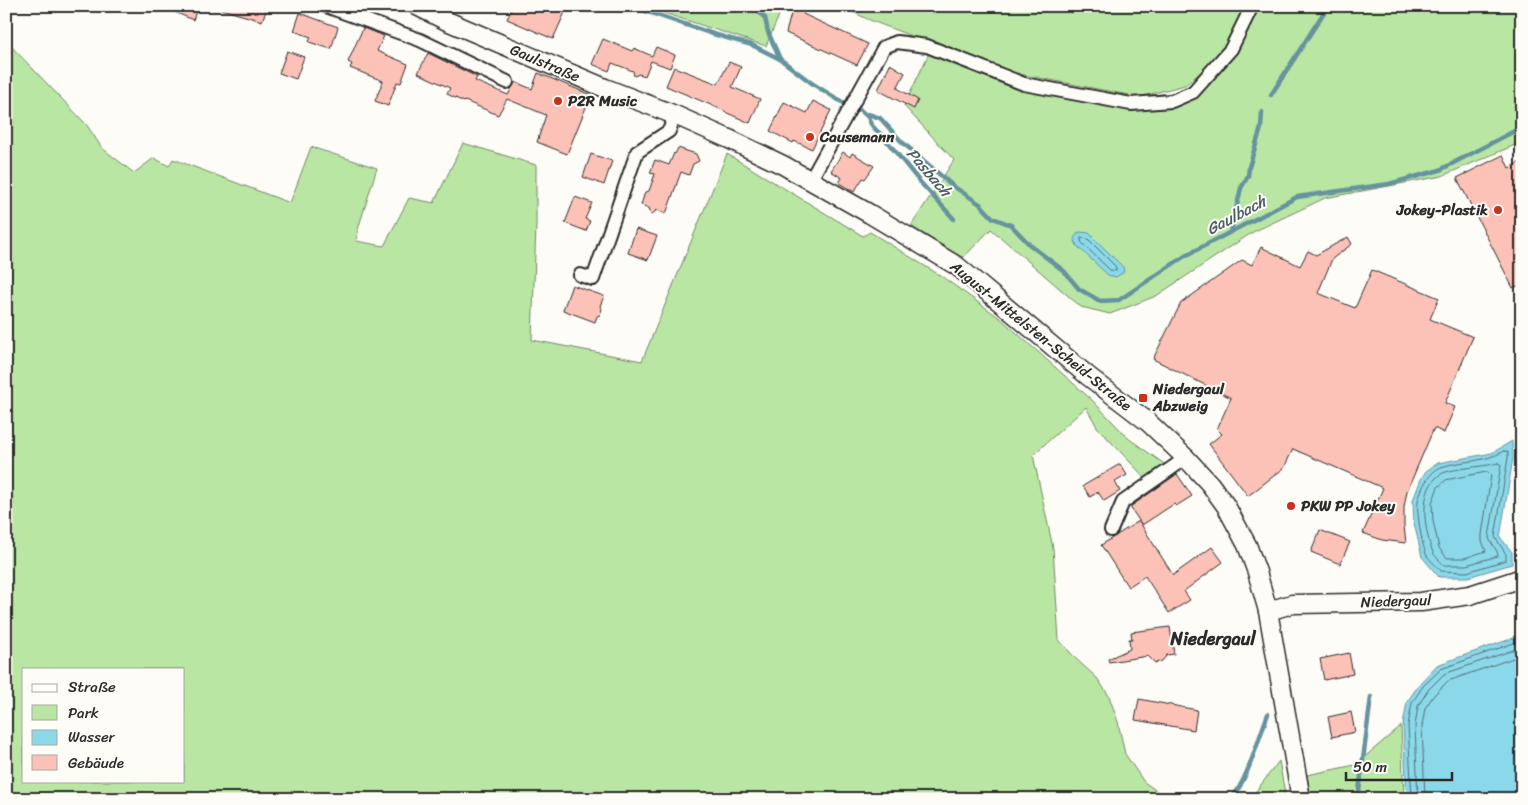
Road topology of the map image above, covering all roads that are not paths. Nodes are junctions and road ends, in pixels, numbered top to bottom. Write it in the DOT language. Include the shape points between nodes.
graph roads {
  1 [pos="326,6"];
  2 [pos="417,6"];
  3 [pos="1252,6"];
  4 [pos="507,82"];
  5 [pos="676,115"];
  6 [pos="810,181"];
  7 [pos="580,275"];
  8 [pos="1186,458"];
  9 [pos="1111,530"];
  10 [pos="1522,578"];
  11 [pos="1268,611"];
  12 [pos="1301,799"];
  1 -- 4 [label="street" via="420,40"];
  2 -- 5 [label="main road, Gaulstraße" via="604,88"];
  3 -- 6 [label="street" via="1231,49 1193,92 1172,101 1131,104 1024,84 927,46 897,42 884,46"];
  5 -- 6 [label="main road, Gaulstraße"];
  5 -- 7 [label="street" via="669,131 637,152 593,279"];
  6 -- 8 [label="main road, August-Mittelsten-Scheid-Straße" via="957,266 1148,422"];
  8 -- 9 [label="street" via="1123,502"];
  8 -- 11 [label="main road, August-Mittelsten-Scheid-Straße" via="1210,484 1236,523 1257,572"];
  10 -- 11 [label="main road, Niedergaul" via="1470,595 1421,602 1292,604"];
  11 -- 12 [label="main road, August-Mittelsten-Scheid-Straße"];
}
